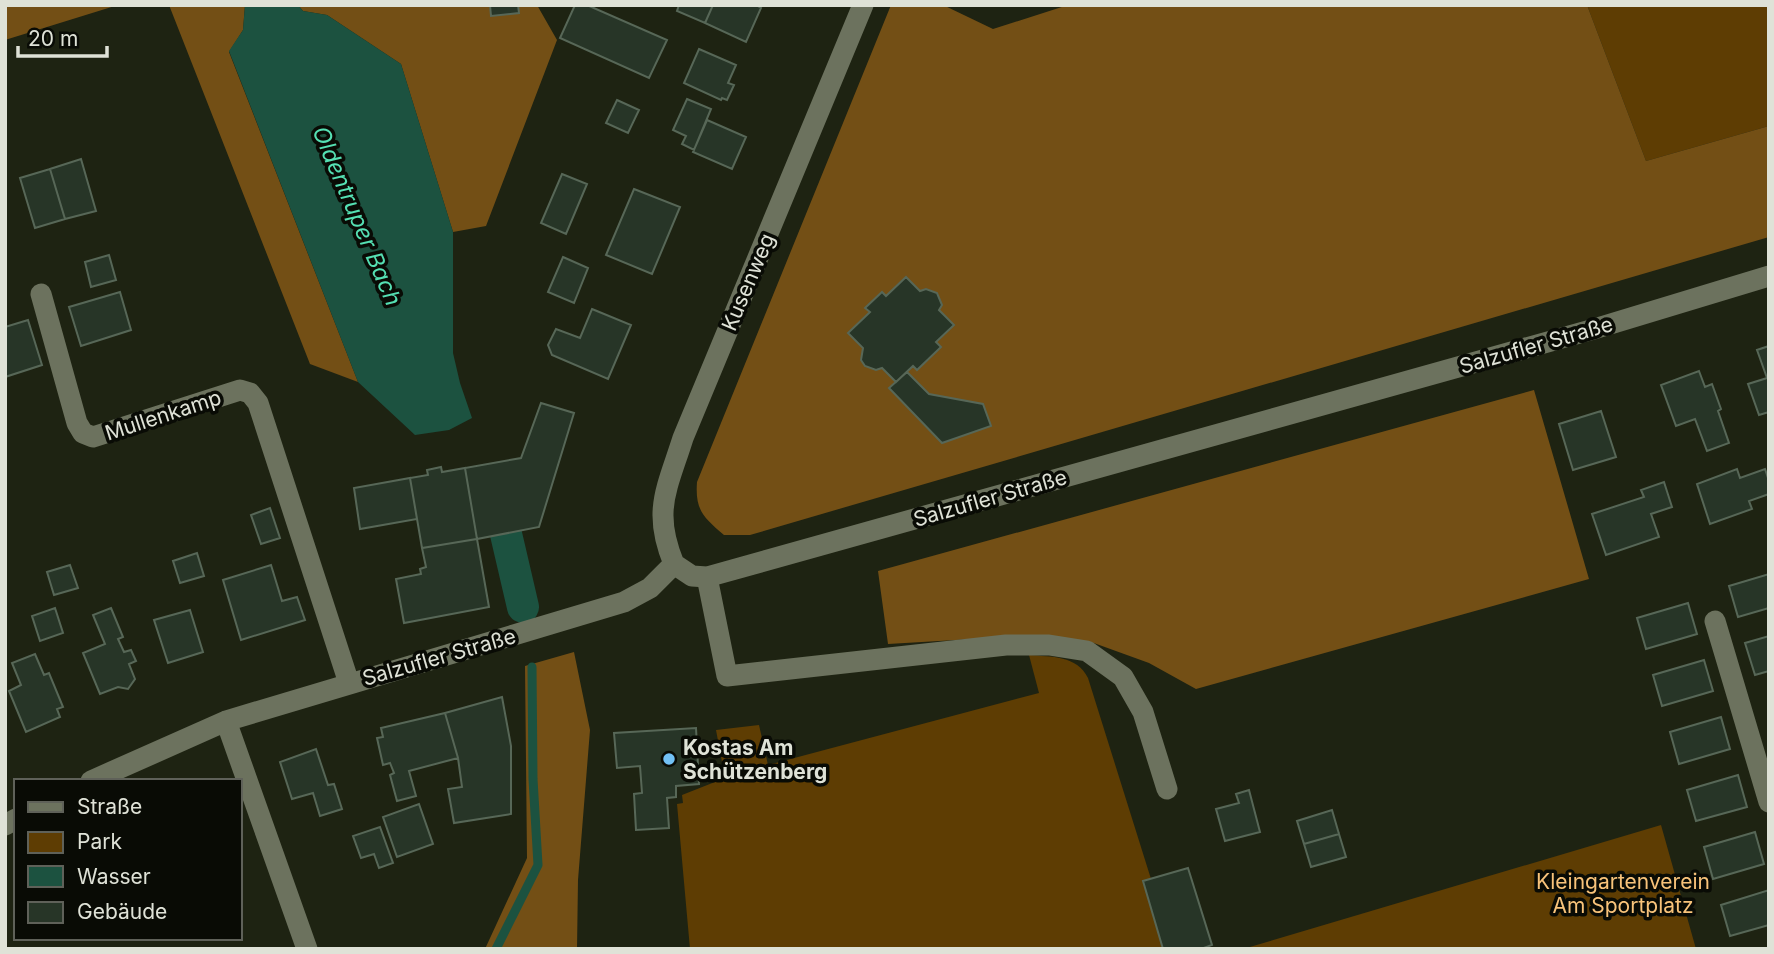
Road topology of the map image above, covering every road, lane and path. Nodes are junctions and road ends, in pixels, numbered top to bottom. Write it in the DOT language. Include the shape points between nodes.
graph roads {
  1 [pos="863,5"];
  2 [pos="1769,276"];
  3 [pos="41,294"];
  4 [pos="674,564"];
  5 [pos="707,577"];
  6 [pos="1715,621"];
  7 [pos="349,683"];
  8 [pos="226,721"];
  9 [pos="96,779"];
  10 [pos="1167,789"];
  11 [pos="1769,802"];
  12 [pos="307,949"];
  1 -- 4 [label="street, Kusenweg" via="683,438 661,516 664,541"];
  2 -- 5 [label="street, Salzufler Straße"];
  3 -- 7 [label="street, Mullenkamp" via="83,433 93,437 240,390 250,393 258,404"];
  4 -- 5 [label="street" via="692,576"];
  4 -- 7 [label="street, Salzufler Straße" via="650,588 624,602"];
  5 -- 10 [label="street" via="727,676 1006,645 1087,651 1123,677 1143,712"];
  6 -- 11 [label="street"];
  7 -- 8 [label="street, Salzufler Straße"];
  8 -- 9 [label="street, Salzufler Straße"];
  8 -- 12 [label="street"];
}
